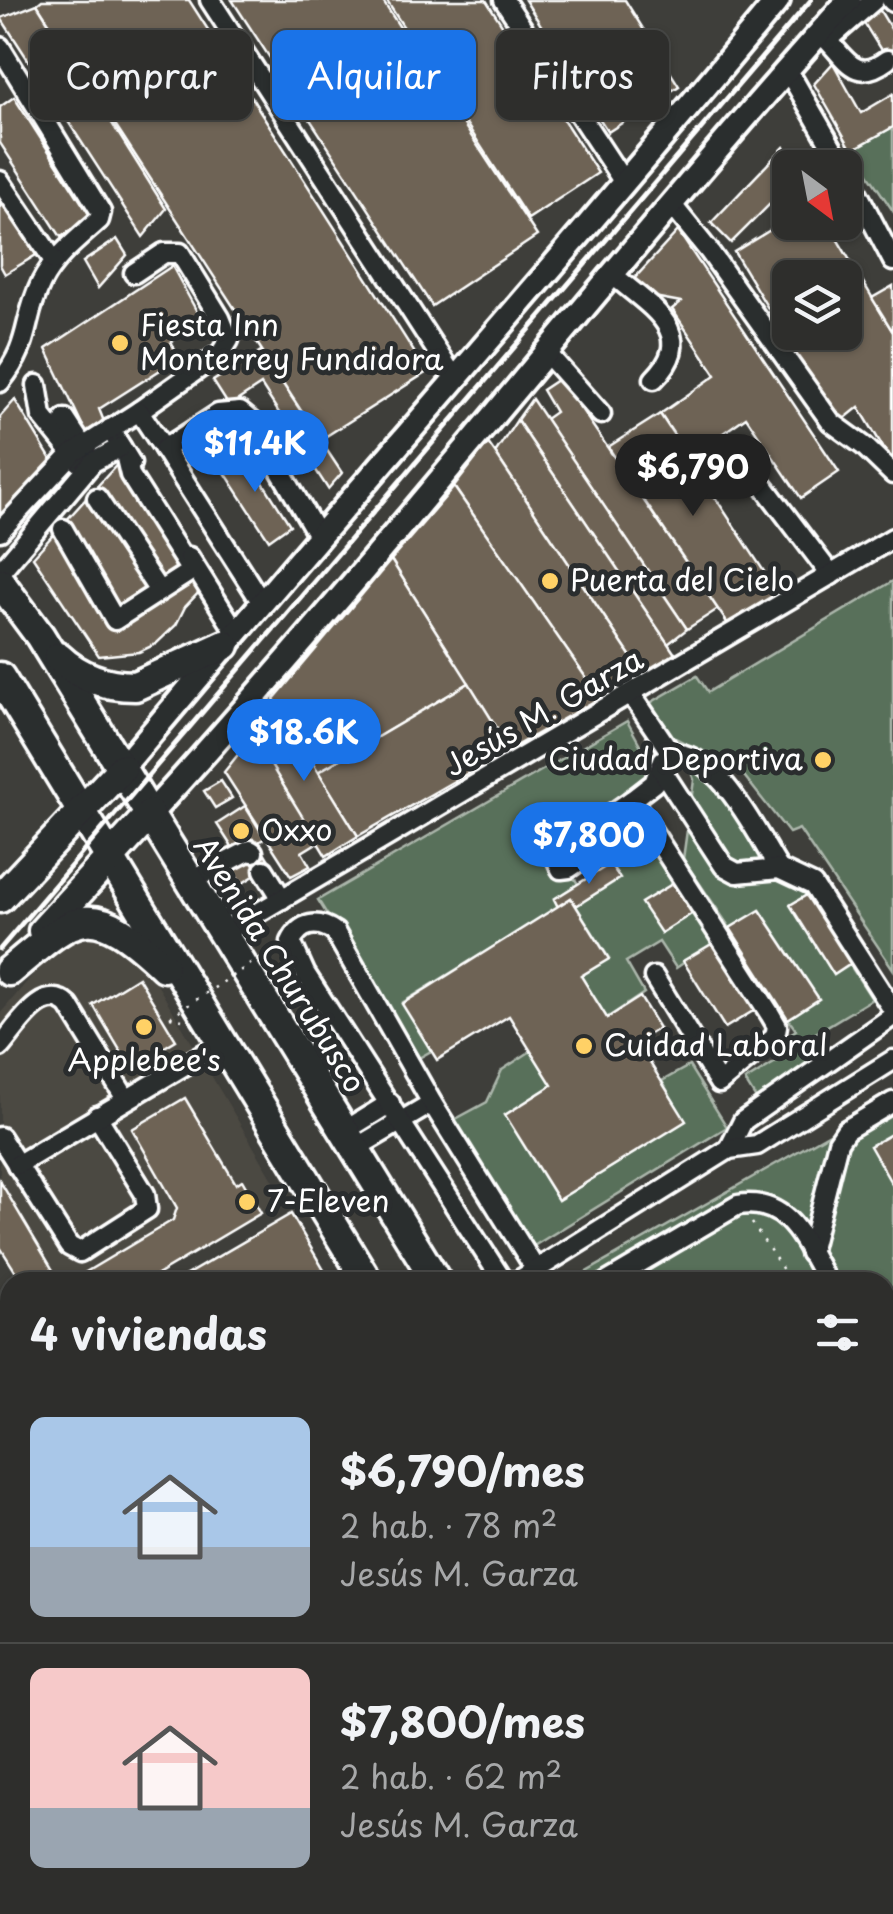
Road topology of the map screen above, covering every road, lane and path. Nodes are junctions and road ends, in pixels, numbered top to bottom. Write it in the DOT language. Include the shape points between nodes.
graph roads {
  1 [pos="210,0"];
  2 [pos="504,0"];
  3 [pos="778,0"];
  4 [pos="865,1"];
  5 [pos="824,36"];
  6 [pos="0,47"];
  7 [pos="887,60"];
  8 [pos="787,69"];
  9 [pos="834,150"];
  10 [pos="0,181"];
  11 [pos="624,184"];
  12 [pos="862,201"];
  13 [pos="672,206"];
  14 [pos="54,261"];
  15 [pos="893,261"];
  16 [pos="134,273"];
  17 [pos="612,274"];
  18 [pos="213,323"];
  19 [pos="545,351"];
  20 [pos="220,353"];
  21 [pos="455,379"];
  22 [pos="654,379"];
  23 [pos="0,382"];
  24 [pos="36,385"];
  25 [pos="139,411"];
  26 [pos="600,414"];
  27 [pos="65,419"];
  28 [pos="110,429"];
  29 [pos="123,450"];
  30 [pos="164,450"];
  31 [pos="83,458"];
  32 [pos="753,472"];
  33 [pos="893,474"];
  34 [pos="98,498"];
  35 [pos="23,507"];
  36 [pos="41,520"];
  37 [pos="63,529"];
  38 [pos="0,531"];
  39 [pos="319,538"];
  40 [pos="893,538"];
  41 [pos="0,572"];
  42 [pos="831,574"];
  43 [pos="0,582"];
  44 [pos="159,591"];
  45 [pos="262,603"];
  46 [pos="40,636"];
  47 [pos="230,638"];
  48 [pos="0,676"];
  49 [pos="632,694"];
  50 [pos="671,752"];
  51 [pos="122,768"];
  52 [pos="660,769"];
  53 [pos="632,800"];
  54 [pos="80,810"];
  55 [pos="150,814"];
  56 [pos="643,817"];
  57 [pos="254,852"];
  58 [pos="109,857"];
  59 [pos="779,869"];
  60 [pos="264,870"];
  61 [pos="190,882"];
  62 [pos="2,892"];
  63 [pos="282,899"];
  64 [pos="222,934"];
  65 [pos="261,957"];
  66 [pos="4,976"];
  67 [pos="654,977"];
  68 [pos="191,992"];
  69 [pos="893,1013"];
  70 [pos="170,1017"];
  71 [pos="222,1042"];
  72 [pos="0,1047"];
  73 [pos="893,1060"];
  74 [pos="126,1099"];
  75 [pos="893,1102"];
  76 [pos="432,1103"];
  77 [pos="390,1104"];
  78 [pos="98,1116"];
  79 [pos="402,1122"];
  80 [pos="0,1137"];
  81 [pos="349,1140"];
  82 [pos="730,1149"];
  83 [pos="17,1165"];
  84 [pos="746,1214"];
  85 [pos="810,1254"];
  86 [pos="536,1270"];
  87 [pos="362,1272"];
  88 [pos="431,1272"];
  89 [pos="497,1272"];
  90 [pos="532,1272"];
  91 [pos="624,1272"];
  92 [pos="784,1272"];
  93 [pos="821,1272"];
  1 -- 21 [label="street"];
  2 -- 11 [label="street"];
  3 -- 11 [label="main road"];
  4 -- 5 [label="main road"];
  5 -- 7 [label="street" via="863,72"];
  5 -- 8 [label="main road"];
  6 -- 14 [label="street" via="100,208 99,220"];
  8 -- 9 [label="street"];
  8 -- 13 [label="main road"];
  10 -- 14 [label="street"];
  11 -- 21 [label="main road"];
  12 -- 15 [label="street"];
  13 -- 17 [label="main road"];
  13 -- 33 [label="street" via="831,422"];
  14 -- 23 [label="street" via="35,298 22,352"];
  16 -- 20 [label="street" via="164,253 180,253 227,330 228,346"];
  17 -- 19 [label="main road"];
  17 -- 22 [label="street" via="659,314 671,334 672,357"];
  18 -- 20 [label="street"];
  19 -- 26 [label="street"];
  19 -- 55 [label="main road" via="244,712"];
  20 -- 25 [label="street"];
  21 -- 39 [label="main road"];
  24 -- 31 [label="street" via="42,416"];
  25 -- 28 [label="street"];
  25 -- 30 [label="street"];
  27 -- 31 [label="street"];
  28 -- 29 [label="street"];
  28 -- 31 [label="street"];
  29 -- 31 [label="street"];
  29 -- 44 [label="street" via="130,475 191,570"];
  29 -- 47 [label="street"];
  30 -- 39 [label="street" via="218,414 240,412"];
  30 -- 45 [label="street"];
  31 -- 35 [label="street"];
  31 -- 36 [label="street"];
  32 -- 42 [label="street"];
  34 -- 44 [label="street"];
  35 -- 36 [label="street"];
  35 -- 38 [label="street"];
  36 -- 41 [label="street"];
  37 -- 44 [label="street" via="114,620"];
  39 -- 45 [label="main road"];
  40 -- 42 [label="street, Jesús M. Garza"];
  42 -- 49 [label="street, Jesús M. Garza"];
  43 -- 46 [label="highway, Avenida Churubusco"];
  45 -- 47 [label="main road"];
  46 -- 47 [label="highway" via="79,674 120,686 159,677"];
  46 -- 51 [label="highway, Avenida Churubusco"];
  47 -- 51 [label="main road"];
  48 -- 54 [label="highway"];
  49 -- 50 [label="street"];
  49 -- 63 [label="street, Jesús M. Garza"];
  50 -- 52 [label="street"];
  50 -- 59 [label="street" via="685,752 711,769"];
  51 -- 54 [label="highway"];
  51 -- 55 [label="highway, Avenida Churubusco"];
  52 -- 53 [label="street"];
  52 -- 59 [label="street" via="724,866 737,873"];
  53 -- 56 [label="street"];
  53 -- 56 [label="street" via="554,854 561,869"];
  54 -- 58 [label="highway"];
  54 -- 62 [label="highway"];
  55 -- 58 [label="highway"];
  55 -- 61 [label="highway, Avenida Churubusco"];
  56 -- 67 [label="street" via="770,1014 775,1036 720,1083"];
  57 -- 61 [label="street"];
  58 -- 66 [label="highway"];
  58 -- 68 [label="highway"];
  59 -- 69 [label="street" via="813,884"];
  60 -- 63 [label="street"];
  61 -- 64 [label="highway, Avenida Churubusco"];
  63 -- 64 [label="street, Jesús M. Garza"];
  64 -- 81 [label="highway, Avenida Churubusco"];
  65 -- 70 [label="path, bridge"];
  66 -- 68 [label="highway" via="59,929 84,918 131,936"];
  68 -- 71 [label="highway"];
  69 -- 82 [label="street" via="743,1120"];
  71 -- 74 [label="street"];
  71 -- 87 [label="highway"];
  72 -- 74 [label="street" via="42,1000 61,998"];
  73 -- 82 [label="street" via="757,1145"];
  74 -- 78 [label="street"];
  75 -- 85 [label="street" via="838,1142"];
  76 -- 77 [label="street" via="335,932 310,924 296,932 294,954"];
  76 -- 79 [label="street"];
  76 -- 86 [label="street"];
  77 -- 79 [label="street"];
  77 -- 81 [label="street"];
  78 -- 83 [label="street"];
  78 -- 83 [label="street" via="148,1202 142,1216 88,1249 68,1246"];
  79 -- 81 [label="street"];
  79 -- 89 [label="street"];
  80 -- 83 [label="street"];
  81 -- 88 [label="highway, Avenida Churubusco"];
  82 -- 86 [label="street"];
  84 -- 92 [label="path"];
  85 -- 91 [label="street" via="787,1218 758,1202 738,1205"];
  85 -- 93 [label="street"];
  86 -- 90 [label="street"];
}
